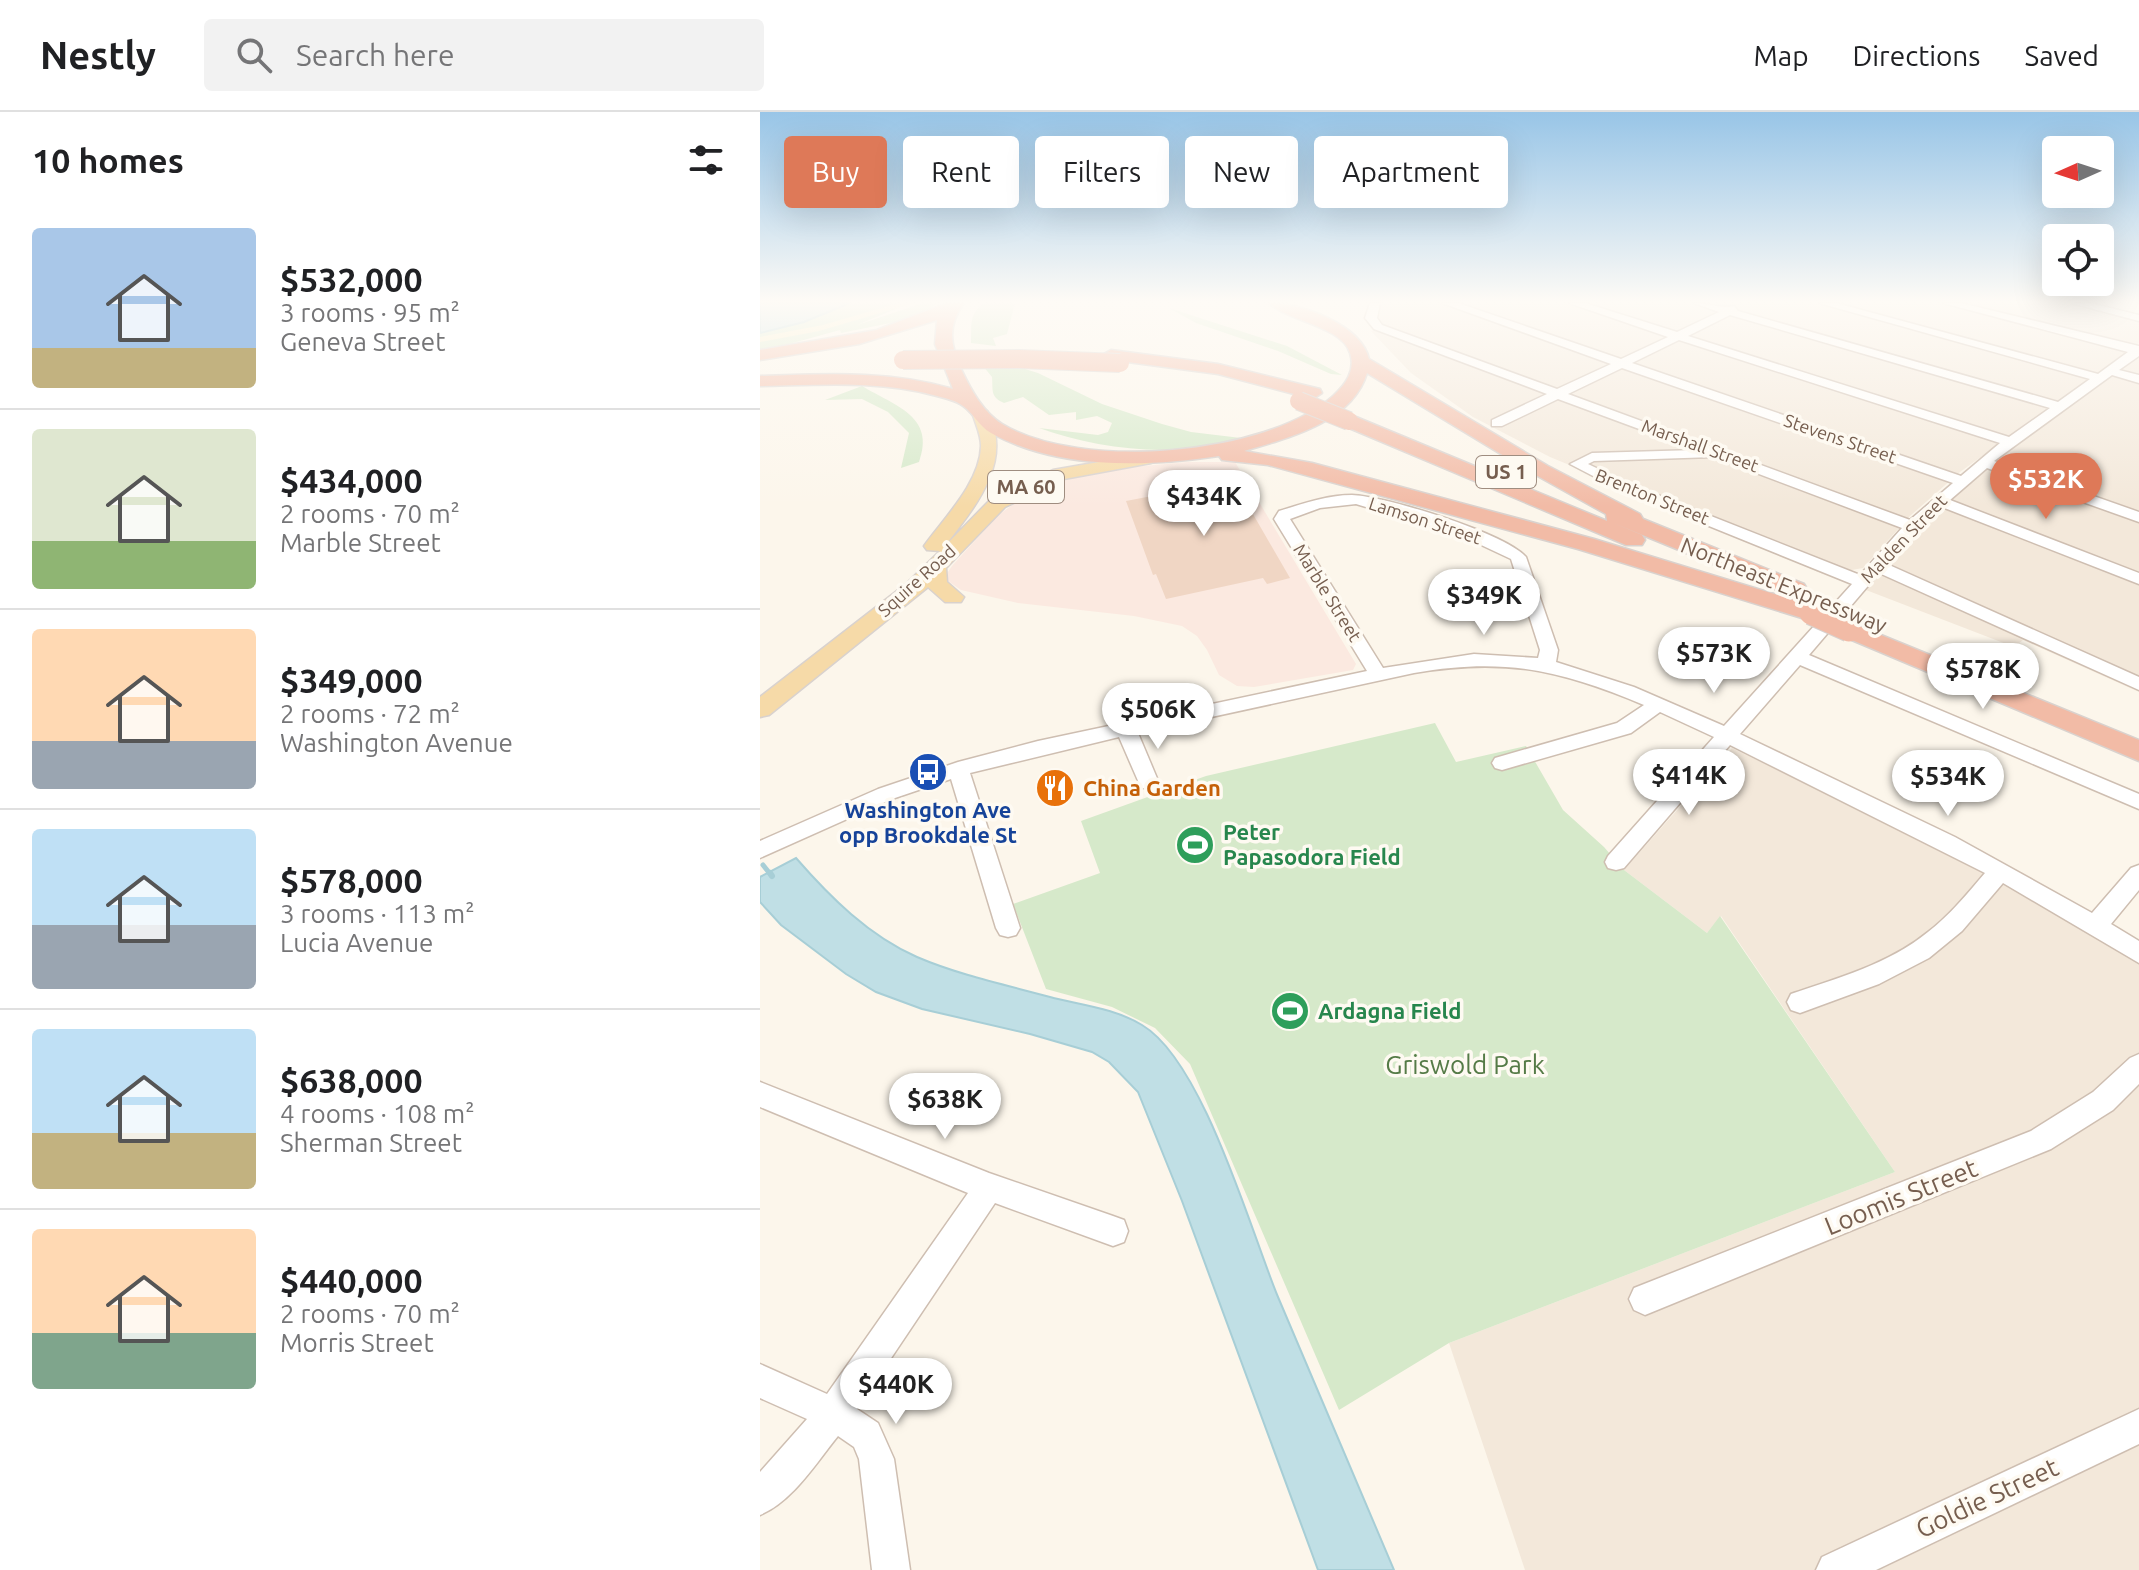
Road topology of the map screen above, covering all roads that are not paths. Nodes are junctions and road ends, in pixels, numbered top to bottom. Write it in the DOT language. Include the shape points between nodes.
graph roads {
  1 [pos="953,371"];
  2 [pos="1183,371"];
  3 [pos="1358,371"];
  4 [pos="1386,371"];
  5 [pos="1497,371"];
  6 [pos="1604,371"];
  7 [pos="1643,371"];
  8 [pos="1788,371"];
  9 [pos="1934,371"];
  10 [pos="2090,371"];
  11 [pos="2110,371"];
  12 [pos="2105,375"];
  13 [pos="2139,379"];
  14 [pos="760,381"];
  15 [pos="1559,394"];
  16 [pos="2060,407"];
  17 [pos="975,408"];
  18 [pos="1497,423"];
  19 [pos="2010,442"];
  20 [pos="1718,453"];
  21 [pos="1181,455"];
  22 [pos="1984,462"];
  23 [pos="1962,481"];
  24 [pos="1939,501"];
  25 [pos="1287,513"];
  26 [pos="2138,515"];
  27 [pos="1912,526"];
  28 [pos="1643,535"];
  29 [pos="1877,566"];
  30 [pos="936,568"];
  31 [pos="2139,579"];
  32 [pos="1862,582"];
  33 [pos="953,597"];
  34 [pos="1816,607"];
  35 [pos="1853,622"];
  36 [pos="1804,659"];
  37 [pos="1546,665"];
  38 [pos="1378,675"];
  39 [pos="2139,684"];
  40 [pos="760,687"];
  41 [pos="1757,705"];
  42 [pos="760,709"];
  43 [pos="1667,710"];
  44 [pos="1128,729"];
  45 [pos="2139,730"];
  46 [pos="1729,737"];
  47 [pos="2139,751"];
  48 [pos="1502,763"];
  49 [pos="958,769"];
  50 [pos="1149,783"];
  51 [pos="2139,802"];
  52 [pos="760,850"];
  53 [pos="1616,862"];
  54 [pos="2000,871"];
  55 [pos="2139,874"];
  56 [pos="2095,927"];
  57 [pos="1008,928"];
  58 [pos="2139,953"];
  59 [pos="1800,1002"];
  60 [pos="2139,1066"];
  61 [pos="760,1094"];
  62 [pos="989,1187"];
  63 [pos="1113,1231"];
  64 [pos="1645,1299"];
  65 [pos="760,1381"];
  66 [pos="832,1416"];
  67 [pos="2139,1426"];
  68 [pos="760,1497"];
  69 [pos="891,1570"];
  70 [pos="1835,1570"];
  1 -- 17 [label="highway, MA 60"];
  2 -- 28 [label="highway, US 1, bridge" via="1306,397"];
  3 -- 21 [label="highway, MA 60" via="1349,392 1310,420 1249,443"];
  4 -- 28 [label="highway" via="1526,462 1615,508"];
  5 -- 15 [label="street, Marshall Street"];
  6 -- 15 [label="street"];
  7 -- 23 [label="street, Stevens Street"];
  8 -- 19 [label="street"];
  9 -- 16 [label="street"];
  10 -- 12 [label="street"];
  11 -- 12 [label="street, Malden Street"];
  12 -- 13 [label="street"];
  12 -- 16 [label="street, Malden Street"];
  14 -- 17 [label="highway" via="896,380 929,386"];
  15 -- 18 [label="street"];
  15 -- 20 [label="street, Marshall Street"];
  16 -- 19 [label="street, Malden Street"];
  17 -- 21 [label="highway" via="1006,434 1048,449 1101,457"];
  17 -- 40 [label="main road, Squire Road / MA 60" via="990,441 989,457 935,544 893,586"];
  19 -- 22 [label="street, Malden Street"];
  20 -- 27 [label="street, Marshall Street"];
  20 -- 32 [label="street, Brenton Street" via="1592,457 1577,464"];
  21 -- 30 [label="main road, Squire Road / MA 60" via="1084,468 1029,486 985,514"];
  21 -- 34 [label="highway" via="1296,464"];
  22 -- 23 [label="street, Malden Street"];
  22 -- 26 [label="street"];
  23 -- 24 [label="street, Malden Street"];
  24 -- 27 [label="street, Malden Street"];
  24 -- 31 [label="street"];
  25 -- 37 [label="street, Lamson Street" via="1359,500 1514,553 1549,650"];
  25 -- 38 [label="street, Marble Street" via="1282,519"];
  27 -- 29 [label="street, Malden Street"];
  28 -- 34 [label="highway, Northeast Expressway / US 1"];
  29 -- 32 [label="street, Malden Street"];
  29 -- 39 [label="street"];
  30 -- 33 [label="main road" via="937,584"];
  30 -- 42 [label="main road, Squire Road / MA 60"];
  32 -- 36 [label="street, Malden Street"];
  34 -- 35 [label="highway, Northeast Expressway / US 1, bridge"];
  35 -- 45 [label="highway, Northeast Expressway / US 1"];
  35 -- 47 [label="highway, Northeast Expressway / US 1"];
  36 -- 41 [label="street, Malden Street"];
  36 -- 51 [label="street"];
  37 -- 38 [label="street" via="1470,659"];
  37 -- 43 [label="street"];
  38 -- 44 [label="street"];
  41 -- 43 [label="street" via="1721,716"];
  41 -- 46 [label="street, Malden Street"];
  43 -- 46 [label="street"];
  43 -- 48 [label="street"];
  44 -- 49 [label="street"];
  44 -- 50 [label="street"];
  46 -- 53 [label="street, Malden Street"];
  46 -- 54 [label="street"];
  49 -- 52 [label="street" via="885,794"];
  49 -- 57 [label="street"];
  54 -- 56 [label="street"];
  54 -- 59 [label="street" via="1925,948 1879,973"];
  55 -- 56 [label="street"];
  56 -- 58 [label="street"];
  60 -- 64 [label="street, Loomis Street" via="2103,1101 2041,1140"];
  61 -- 62 [label="street"];
  62 -- 63 [label="street"];
  62 -- 66 [label="street"];
  65 -- 66 [label="street"];
  66 -- 68 [label="street"];
  66 -- 69 [label="street" via="866,1435 875,1450"];
  67 -- 70 [label="street, Goldie Street"];
}
